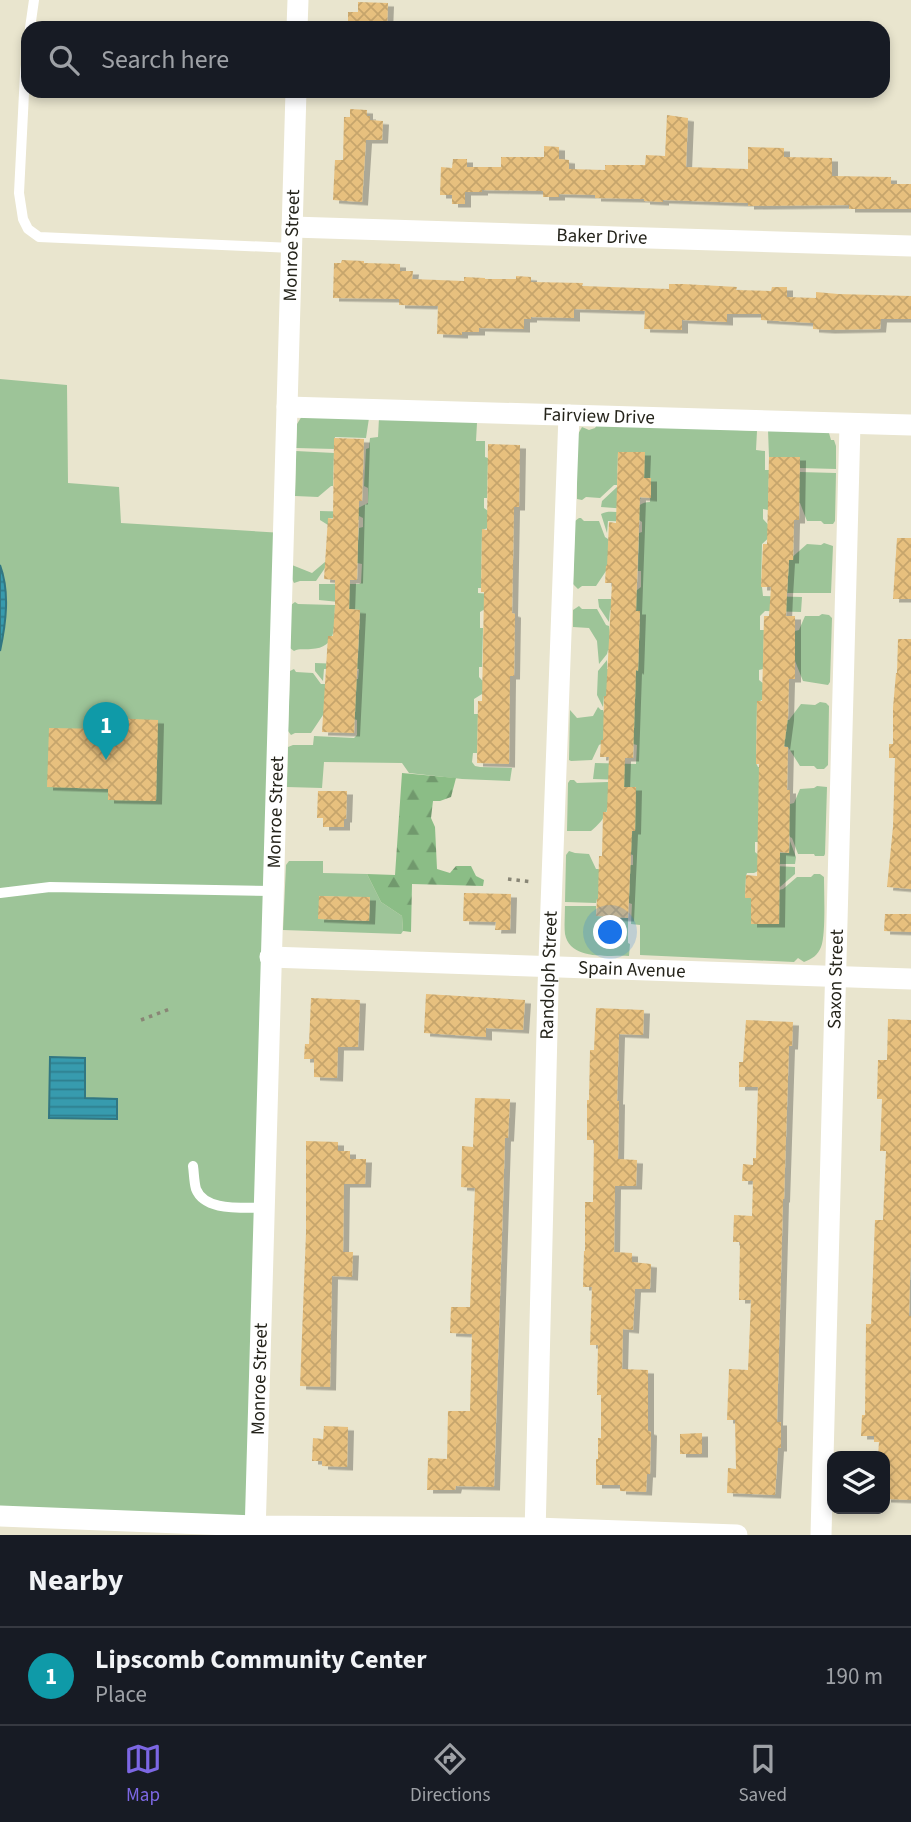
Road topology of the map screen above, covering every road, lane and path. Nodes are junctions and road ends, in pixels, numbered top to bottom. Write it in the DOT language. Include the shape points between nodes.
graph roads {
  1 [pos="34,0"];
  2 [pos="298,0"];
  3 [pos="31,21"];
  4 [pos="297,21"];
  5 [pos="24,98"];
  6 [pos="296,98"];
  7 [pos="292,237"];
  8 [pos="911,246"];
  9 [pos="287,407"];
  10 [pos="569,415"];
  11 [pos="850,424"];
  12 [pos="911,425"];
  13 [pos="508,879"];
  14 [pos="552,884"];
  15 [pos="272,891"];
  16 [pos="0,893"];
  17 [pos="271,957"];
  18 [pos="549,966"];
  19 [pos="835,976"];
  20 [pos="911,979"];
  21 [pos="170,1009"];
  22 [pos="141,1020"];
  23 [pos="193,1166"];
  24 [pos="264,1208"];
  25 [pos="0,1516"];
  26 [pos="255,1531"];
  27 [pos="535,1532"];
  28 [pos="737,1535"];
  29 [pos="821,1535"];
  1 -- 3 [label="lane"];
  2 -- 4 [label="street"];
  5 -- 7 [label="lane" via="19,193 23,219 39,237"];
  6 -- 7 [label="street, Monroe Street"];
  7 -- 8 [label="street, Baker Drive"];
  7 -- 9 [label="street, Monroe Street"];
  9 -- 10 [label="street, Fairview Drive"];
  9 -- 15 [label="street, Monroe Street"];
  10 -- 11 [label="street, Fairview Drive"];
  10 -- 14 [label="street, Randolph Street"];
  11 -- 12 [label="street, Fairview Drive"];
  11 -- 19 [label="street, Saxon Street"];
  13 -- 14 [label="path"];
  14 -- 18 [label="street, Randolph Street"];
  15 -- 16 [label="lane" via="50,887"];
  15 -- 17 [label="street, Monroe Street"];
  17 -- 18 [label="street, Spain Avenue"];
  17 -- 24 [label="street, Monroe Street"];
  18 -- 19 [label="street, Spain Avenue"];
  18 -- 27 [label="street, Randolph Street"];
  19 -- 20 [label="street, Spain Avenue"];
  19 -- 29 [label="street, Saxon Street"];
  21 -- 22 [label="path"];
  23 -- 24 [label="lane" via="197,1190 204,1200"];
  24 -- 26 [label="street, Monroe Street"];
  25 -- 26 [label="street"];
  26 -- 27 [label="street"];
  27 -- 28 [label="street"];
}
